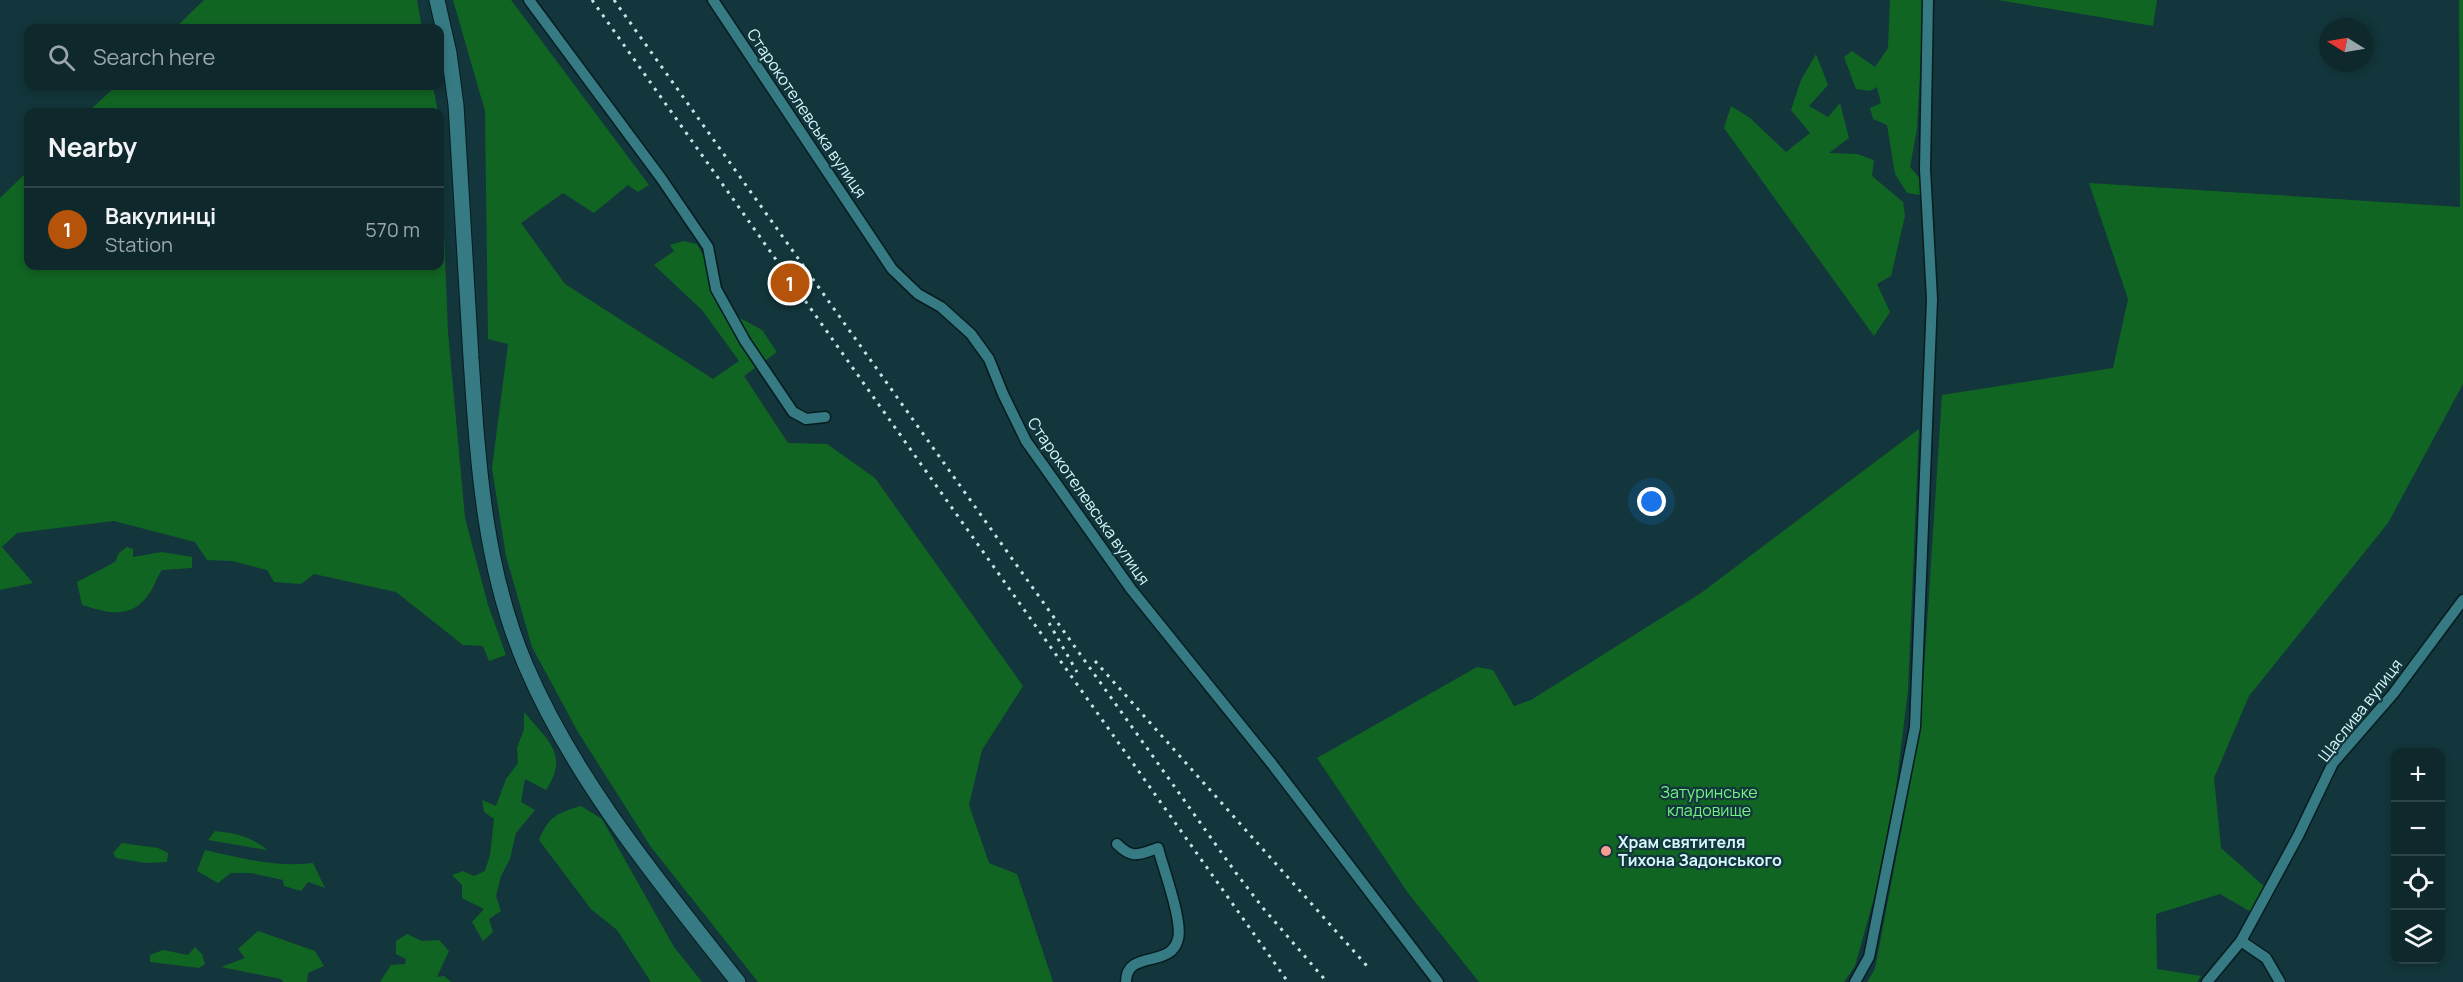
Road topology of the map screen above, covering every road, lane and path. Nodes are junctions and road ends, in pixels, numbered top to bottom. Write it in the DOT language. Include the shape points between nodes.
graph roads {
  1 [pos="437,0"];
  2 [pos="529,0"];
  3 [pos="713,0"];
  4 [pos="1928,0"];
  5 [pos="442,24"];
  6 [pos="444,31"];
  7 [pos="825,417"];
  8 [pos="2463,600"];
  9 [pos="1117,844"];
  10 [pos="2241,941"];
  11 [pos="738,982"];
  12 [pos="1126,982"];
  13 [pos="1438,982"];
  14 [pos="1855,982"];
  15 [pos="2207,982"];
  16 [pos="2280,982"];
  1 -- 5 [label="main road"];
  2 -- 7 [label="street" via="708,247 716,289 745,341 793,412 806,420"];
  3 -- 13 [label="street, Старокотелевська вулиця" via="892,269 971,334 989,359 1026,441 1131,588 1272,764"];
  4 -- 14 [label="street" via="1925,159 1932,299 1915,727 1869,957"];
  6 -- 11 [label="main road" via="456,105 478,460 490,549 503,603 526,666 564,741 625,834"];
  8 -- 10 [label="street, Щаслива вулиця" via="2393,694 2333,763"];
  9 -- 12 [label="street" via="1126,854 1134,855 1158,848 1179,924 1179,939 1173,950 1133,963"];
  10 -- 15 [label="street, Щаслива вулиця"];
  10 -- 16 [label="street" via="2266,958"];
}
